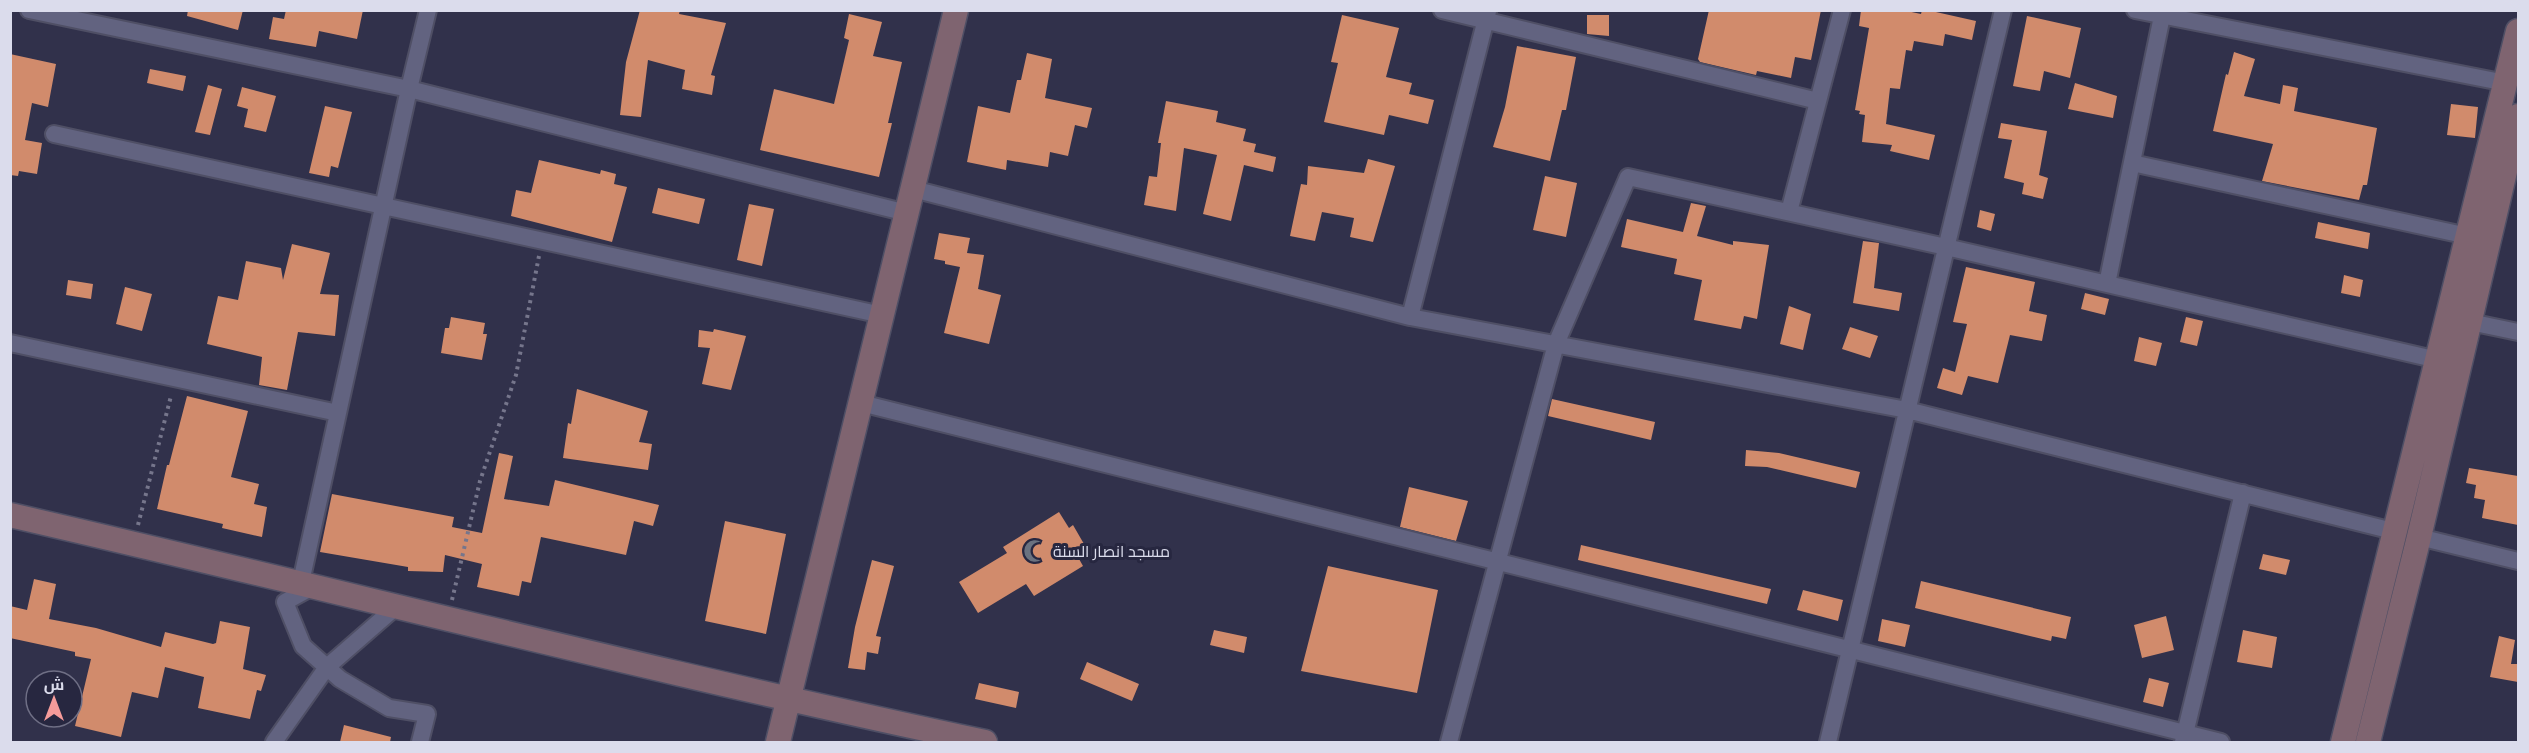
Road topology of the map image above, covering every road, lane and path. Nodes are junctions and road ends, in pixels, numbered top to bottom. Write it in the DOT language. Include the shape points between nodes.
graph roads {
  1 [pos="29,10"];
  2 [pos="428,10"];
  3 [pos="956,10"];
  4 [pos="1442,10"];
  5 [pos="1842,10"];
  6 [pos="2003,10"];
  7 [pos="2135,10"];
  8 [pos="1487,16"];
  9 [pos="2162,16"];
  10 [pos="2518,37"];
  11 [pos="2506,83"];
  12 [pos="409,89"];
  13 [pos="1818,101"];
  14 [pos="2518,116"];
  15 [pos="54,134"];
  16 [pos="2132,163"];
  17 [pos="913,189"];
  18 [pos="383,206"];
  19 [pos="1789,212"];
  20 [pos="907,213"];
  21 [pos="2469,236"];
  22 [pos="542,241"];
  23 [pos="1946,247"];
  24 [pos="2107,284"];
  25 [pos="882,315"];
  26 [pos="1410,317"];
  27 [pos="2470,322"];
  28 [pos="2518,332"];
  29 [pos="10,343"];
  30 [pos="1556,344"];
  31 [pos="2438,360"];
  32 [pos="176,377"];
  33 [pos="861,403"];
  34 [pos="1907,410"];
  35 [pos="338,413"];
  36 [pos="2243,494"];
  37 [pos="10,515"];
  38 [pos="2408,534"];
  39 [pos="134,543"];
  40 [pos="2518,561"];
  41 [pos="1497,562"];
  42 [pos="307,584"];
  43 [pos="397,606"];
  44 [pos="448,618"];
  45 [pos="1850,650"];
  46 [pos="327,667"];
  47 [pos="788,700"];
  48 [pos="2184,738"];
  49 [pos="274,742"];
  50 [pos="420,742"];
  51 [pos="778,742"];
  52 [pos="985,742"];
  53 [pos="1449,742"];
  54 [pos="1828,742"];
  55 [pos="2221,742"];
  56 [pos="2343,742"];
  57 [pos="2368,742"];
  1 -- 12 [label="street"];
  2 -- 12 [label="street"];
  3 -- 17 [label="street"];
  4 -- 8 [label="street"];
  5 -- 13 [label="street"];
  6 -- 23 [label="street"];
  7 -- 9 [label="street"];
  8 -- 13 [label="street"];
  8 -- 26 [label="street"];
  9 -- 11 [label="street"];
  9 -- 16 [label="street"];
  10 -- 11 [label="street"];
  11 -- 21 [label="street"];
  12 -- 18 [label="street"];
  12 -- 20 [label="street"];
  13 -- 19 [label="street"];
  14 -- 27 [label="street"];
  15 -- 18 [label="street"];
  16 -- 21 [label="street"];
  16 -- 24 [label="street"];
  17 -- 20 [label="street"];
  17 -- 26 [label="street"];
  18 -- 22 [label="street"];
  18 -- 35 [label="street"];
  19 -- 23 [label="street"];
  19 -- 30 [label="street" via="1628,177"];
  20 -- 25 [label="street"];
  21 -- 31 [label="street"];
  22 -- 25 [label="street"];
  22 -- 44 [label="path" via="516,375 480,481"];
  23 -- 24 [label="street"];
  23 -- 34 [label="street"];
  24 -- 31 [label="street"];
  25 -- 33 [label="street"];
  26 -- 30 [label="street"];
  27 -- 28 [label="street"];
  27 -- 38 [label="street"];
  29 -- 32 [label="street"];
  30 -- 34 [label="street"];
  30 -- 41 [label="street"];
  31 -- 38 [label="street"];
  32 -- 35 [label="street"];
  32 -- 39 [label="path"];
  33 -- 41 [label="street"];
  33 -- 47 [label="street"];
  34 -- 36 [label="street"];
  34 -- 45 [label="street"];
  35 -- 42 [label="street"];
  36 -- 38 [label="street"];
  36 -- 48 [label="street"];
  37 -- 39 [label="street"];
  38 -- 40 [label="street"];
  38 -- 56 [label="street"];
  38 -- 57 [label="street"];
  39 -- 42 [label="street"];
  41 -- 45 [label="street"];
  41 -- 53 [label="street"];
  42 -- 43 [label="street"];
  42 -- 46 [label="street" via="285,602 303,646"];
  43 -- 44 [label="street"];
  43 -- 46 [label="street"];
  44 -- 47 [label="street"];
  45 -- 48 [label="street"];
  45 -- 54 [label="street"];
  46 -- 49 [label="street"];
  46 -- 50 [label="street" via="389,708 427,714"];
  47 -- 51 [label="street"];
  47 -- 52 [label="street"];
  48 -- 55 [label="street"];
}
